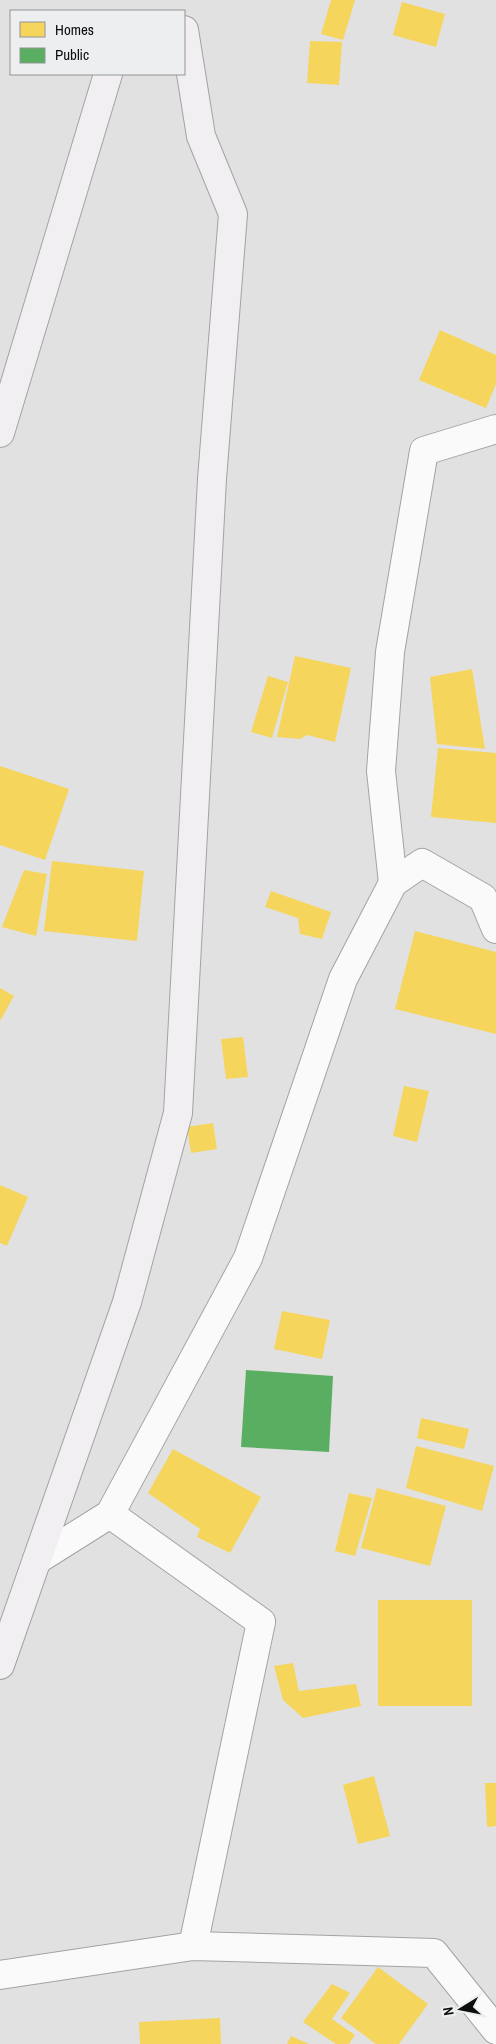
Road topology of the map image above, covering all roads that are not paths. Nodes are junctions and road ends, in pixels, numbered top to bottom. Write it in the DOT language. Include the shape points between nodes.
graph roads {
  1 [pos="185,36"];
  2 [pos="108,75"];
  3 [pos="496,429"];
  4 [pos="0,433"];
  5 [pos="393,883"];
  6 [pos="496,929"];
  7 [pos="110,1514"];
  8 [pos="37,1560"];
  9 [pos="0,1665"];
  10 [pos="193,1946"];
  11 [pos="0,1975"];
  12 [pos="496,2030"];
  1 -- 8 [label="street" via="201,136 233,214 211,489 178,1113 127,1302"];
  2 -- 4 [label="street"];
  3 -- 5 [label="street" via="424,450 390,652 381,771"];
  5 -- 6 [label="street" via="422,863 483,898"];
  5 -- 7 [label="street" via="343,978 248,1258"];
  7 -- 8 [label="street"];
  7 -- 10 [label="street" via="261,1622"];
  8 -- 9 [label="street"];
  10 -- 11 [label="street"];
  10 -- 12 [label="street" via="434,1953"];
}
